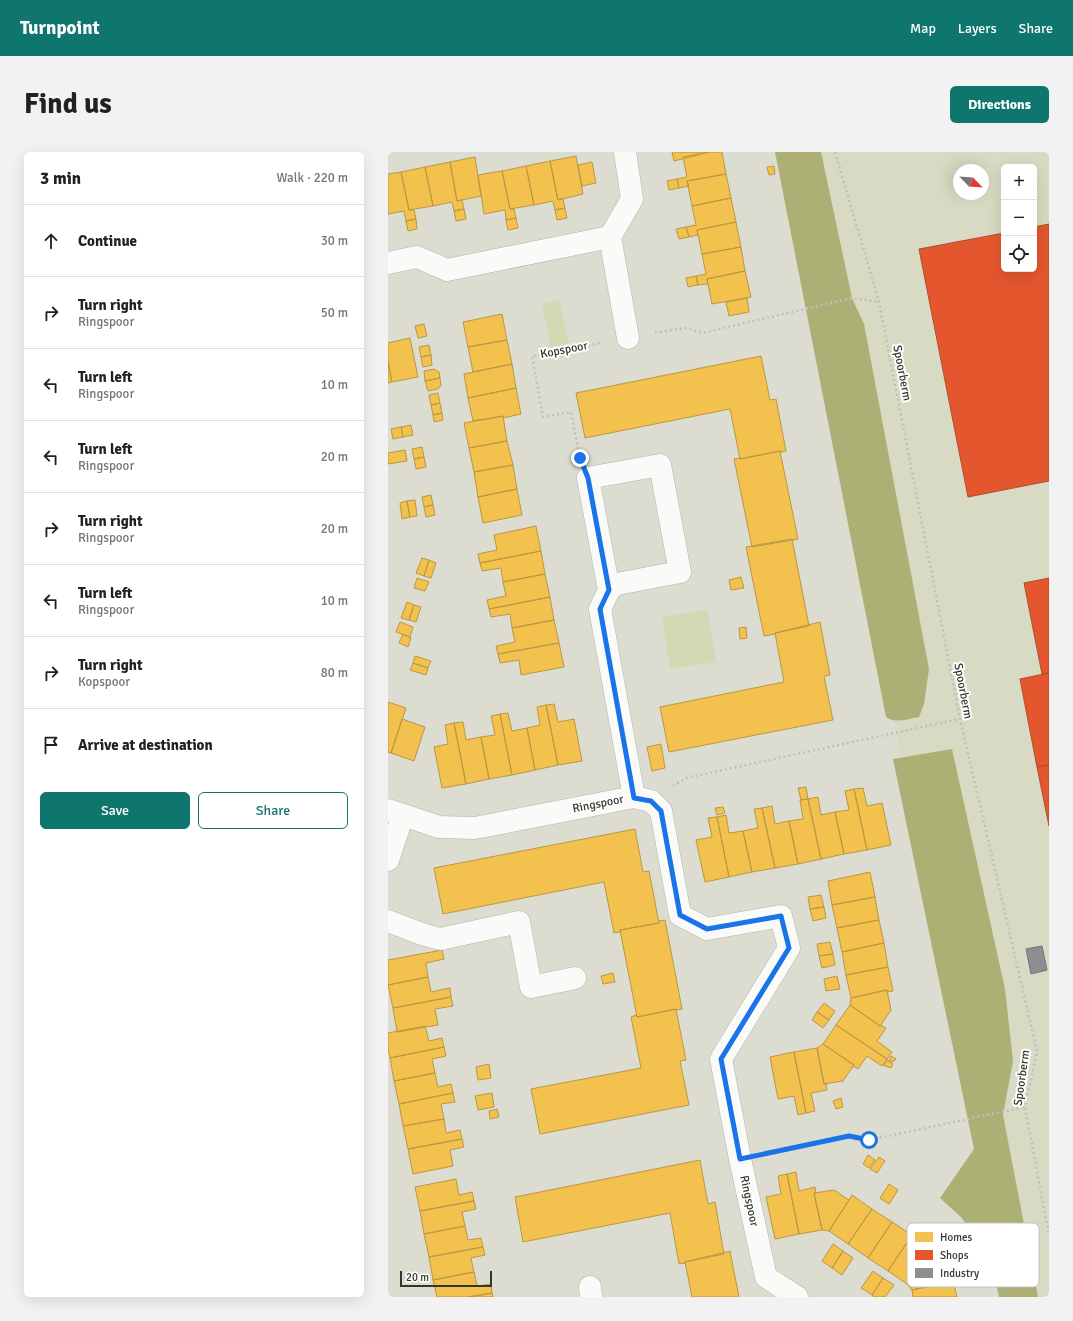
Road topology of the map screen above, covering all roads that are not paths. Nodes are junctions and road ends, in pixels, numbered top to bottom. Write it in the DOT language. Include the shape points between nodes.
graph roads {
  1 [pos="625,152"];
  2 [pos="610,237"];
  3 [pos="388,263"];
  4 [pos="628,338"];
  5 [pos="609,590"];
  6 [pos="643,799"];
  7 [pos="396,813"];
  8 [pos="388,860"];
  9 [pos="388,921"];
  10 [pos="575,978"];
  11 [pos="797,1297"];
  1 -- 2 [label="street" via="632,199"];
  2 -- 3 [label="street" via="446,270 417,257"];
  2 -- 4 [label="street"];
  5 -- 5 [label="street" via="588,478 660,465 680,572 618,584"];
  5 -- 6 [label="street" via="600,609"];
  6 -- 7 [label="street, Ringspoor" via="474,828 439,827"];
  6 -- 11 [label="street, Ringspoor" via="661,811 680,915 707,929 781,916 789,948 721,1059 766,1277"];
  7 -- 8 [label="street, Ringspoor"];
  9 -- 10 [label="street" via="440,939 519,922 531,987"];
}
